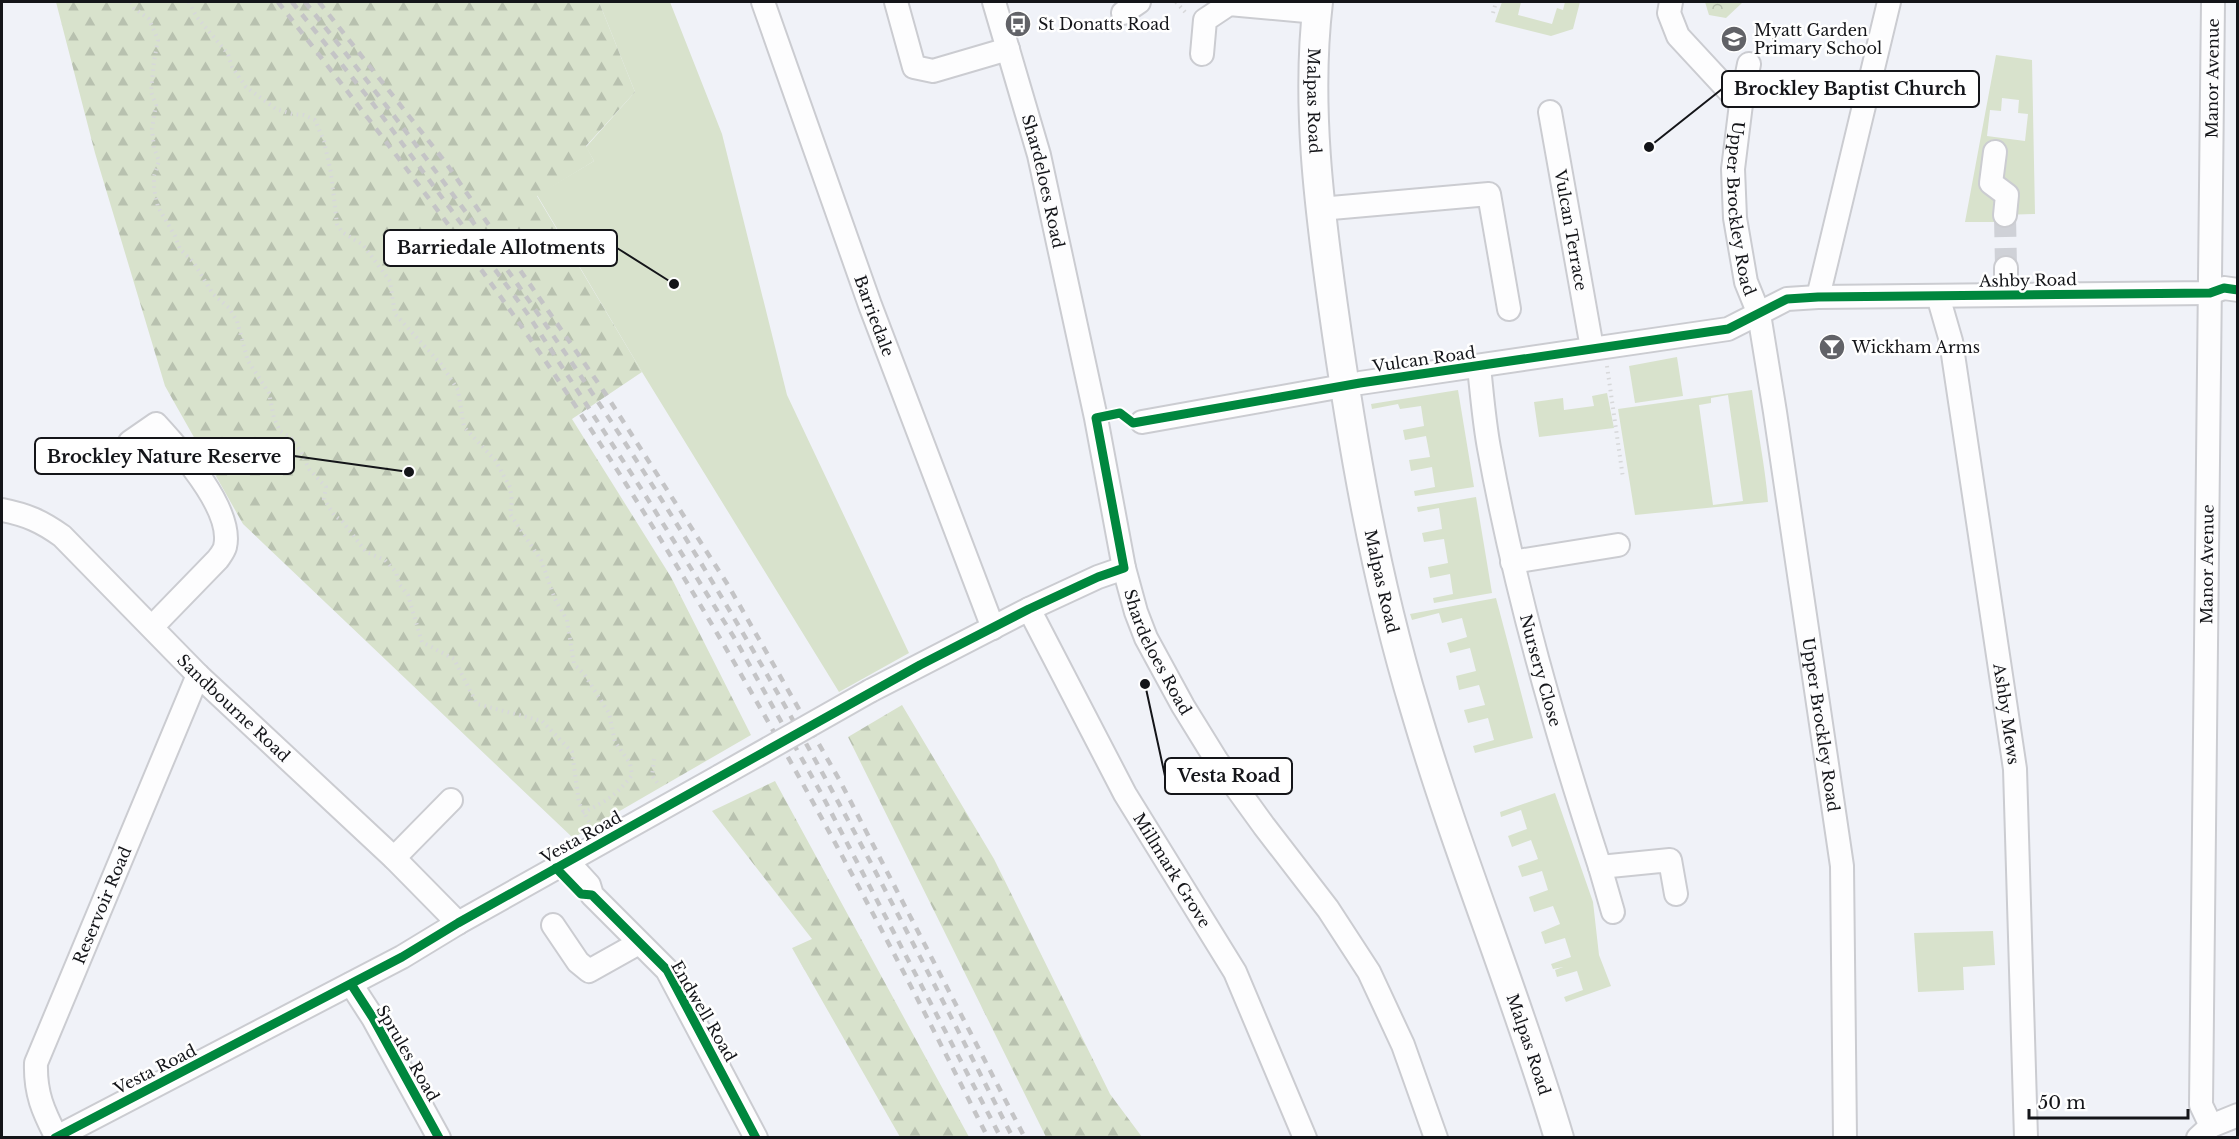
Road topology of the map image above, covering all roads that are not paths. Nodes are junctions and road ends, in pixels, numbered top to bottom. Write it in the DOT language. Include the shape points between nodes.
graph roads {
  1 [pos="764,2"];
  2 [pos="896,2"];
  3 [pos="994,2"];
  4 [pos="1671,2"];
  5 [pos="1888,2"];
  6 [pos="2213,2"];
  7 [pos="1318,7"];
  8 [pos="1008,49"];
  9 [pos="1202,54"];
  10 [pos="1749,64"];
  11 [pos="1741,104"];
  12 [pos="1550,112"];
  13 [pos="1995,152"];
  14 [pos="1320,209"];
  15 [pos="2005,215"];
  16 [pos="2006,268"];
  17 [pos="2238,290"];
  18 [pos="2210,293"];
  19 [pos="2006,294"];
  20 [pos="1938,296"];
  21 [pos="1818,297"];
  22 [pos="1509,309"];
  23 [pos="1759,314"];
  24 [pos="1598,348"];
  25 [pos="1479,367"];
  26 [pos="1344,385"];
  27 [pos="1142,422"];
  28 [pos="130,442"];
  29 [pos="2,510"];
  30 [pos="1618,545"];
  31 [pos="1512,562"];
  32 [pos="1124,568"];
  33 [pos="1029,609"];
  34 [pos="152,627"];
  35 [pos="993,628"];
  36 [pos="198,675"];
  37 [pos="451,800"];
  38 [pos="394,858"];
  39 [pos="567,861"];
  40 [pos="1600,867"];
  41 [pos="1676,894"];
  42 [pos="1612,912"];
  43 [pos="458,923"];
  44 [pos="553,925"];
  45 [pos="639,943"];
  46 [pos="351,984"];
  47 [pos="2238,1115"];
  48 [pos="2205,1132"];
  49 [pos="56,1137"];
  50 [pos="439,1137"];
  51 [pos="756,1137"];
  52 [pos="1305,1137"];
  53 [pos="1436,1137"];
  54 [pos="1559,1137"];
  55 [pos="1845,1137"];
  56 [pos="2026,1137"];
  1 -- 35 [label="street, Barriedale" via="870,305"];
  2 -- 8 [label="street" via="914,67 933,71"];
  3 -- 8 [label="street, Shardeloes Road"];
  4 -- 11 [label="street" via="1669,13 1678,36"];
  5 -- 21 [label="street"];
  6 -- 18 [label="street, Manor Avenue"];
  7 -- 9 [label="street" via="1229,4 1205,20"];
  7 -- 14 [label="main road, Malpas Road" via="1314,110"];
  8 -- 32 [label="street, Shardeloes Road" via="1039,155"];
  10 -- 11 [label="street, Upper Brockley Road"];
  11 -- 23 [label="street, Upper Brockley Road" via="1733,169 1735,218 1746,282"];
  12 -- 24 [label="street, Vulcan Terrace"];
  13 -- 15 [label="street" via="1991,183 2007,195"];
  14 -- 22 [label="street" via="1489,194"];
  14 -- 26 [label="main road, Malpas Road"];
  16 -- 19 [label="street"];
  17 -- 18 [label="street, Ashby Road" via="2224,288"];
  18 -- 19 [label="street, Ashby Road"];
  18 -- 48 [label="street, Manor Avenue" via="2201,1105"];
  19 -- 20 [label="street, Ashby Road"];
  20 -- 21 [label="street, Ashby Road"];
  20 -- 56 [label="street, Ashby Mews" via="1951,341 2015,770"];
  21 -- 23 [label="street, Upper Brockley Road" via="1787,299"];
  23 -- 24 [label="street, Vulcan Road" via="1728,329"];
  23 -- 55 [label="street, Upper Brockley Road" via="1842,866"];
  24 -- 25 [label="street, Vulcan Road"];
  25 -- 26 [label="street, Vulcan Road"];
  25 -- 31 [label="street, Nursery Close" via="1488,446"];
  26 -- 27 [label="street, Vulcan Road"];
  26 -- 54 [label="main road, Malpas Road" via="1381,583 1414,708"];
  28 -- 34 [label="street" via="156,424 206,484 225,534 225,548 218,559"];
  29 -- 34 [label="street, Sandbourne Road" via="28,516 63,536"];
  30 -- 31 [label="street"];
  31 -- 40 [label="street, Nursery Close" via="1561,746"];
  32 -- 33 [label="street, Vesta Road"];
  32 -- 53 [label="street, Shardeloes Road" via="1146,638 1183,706 1217,761 1329,909 1369,972 1403,1045"];
  33 -- 35 [label="street, Vesta Road"];
  33 -- 52 [label="street, Millmark Grove" via="1125,794 1234,972"];
  34 -- 36 [label="street, Sandbourne Road"];
  35 -- 39 [label="street, Vesta Road, bridge" via="870,691"];
  36 -- 38 [label="street, Sandbourne Road"];
  36 -- 49 [label="street, Reservoir Road" via="38,1057 38,1099"];
  37 -- 38 [label="street"];
  38 -- 43 [label="street, Sandbourne Road"];
  39 -- 43 [label="street, Vesta Road"];
  39 -- 45 [label="street, Endwell Road" via="589,885 592,895"];
  40 -- 41 [label="street" via="1670,860"];
  40 -- 42 [label="street, Nursery Close"];
  43 -- 46 [label="street, Vesta Road"];
  44 -- 45 [label="street" via="578,962 589,971"];
  45 -- 51 [label="street, Endwell Road" via="667,970"];
  46 -- 49 [label="street, Vesta Road"];
  46 -- 50 [label="street, Sprules Road"];
  47 -- 48 [label="street"];
}
